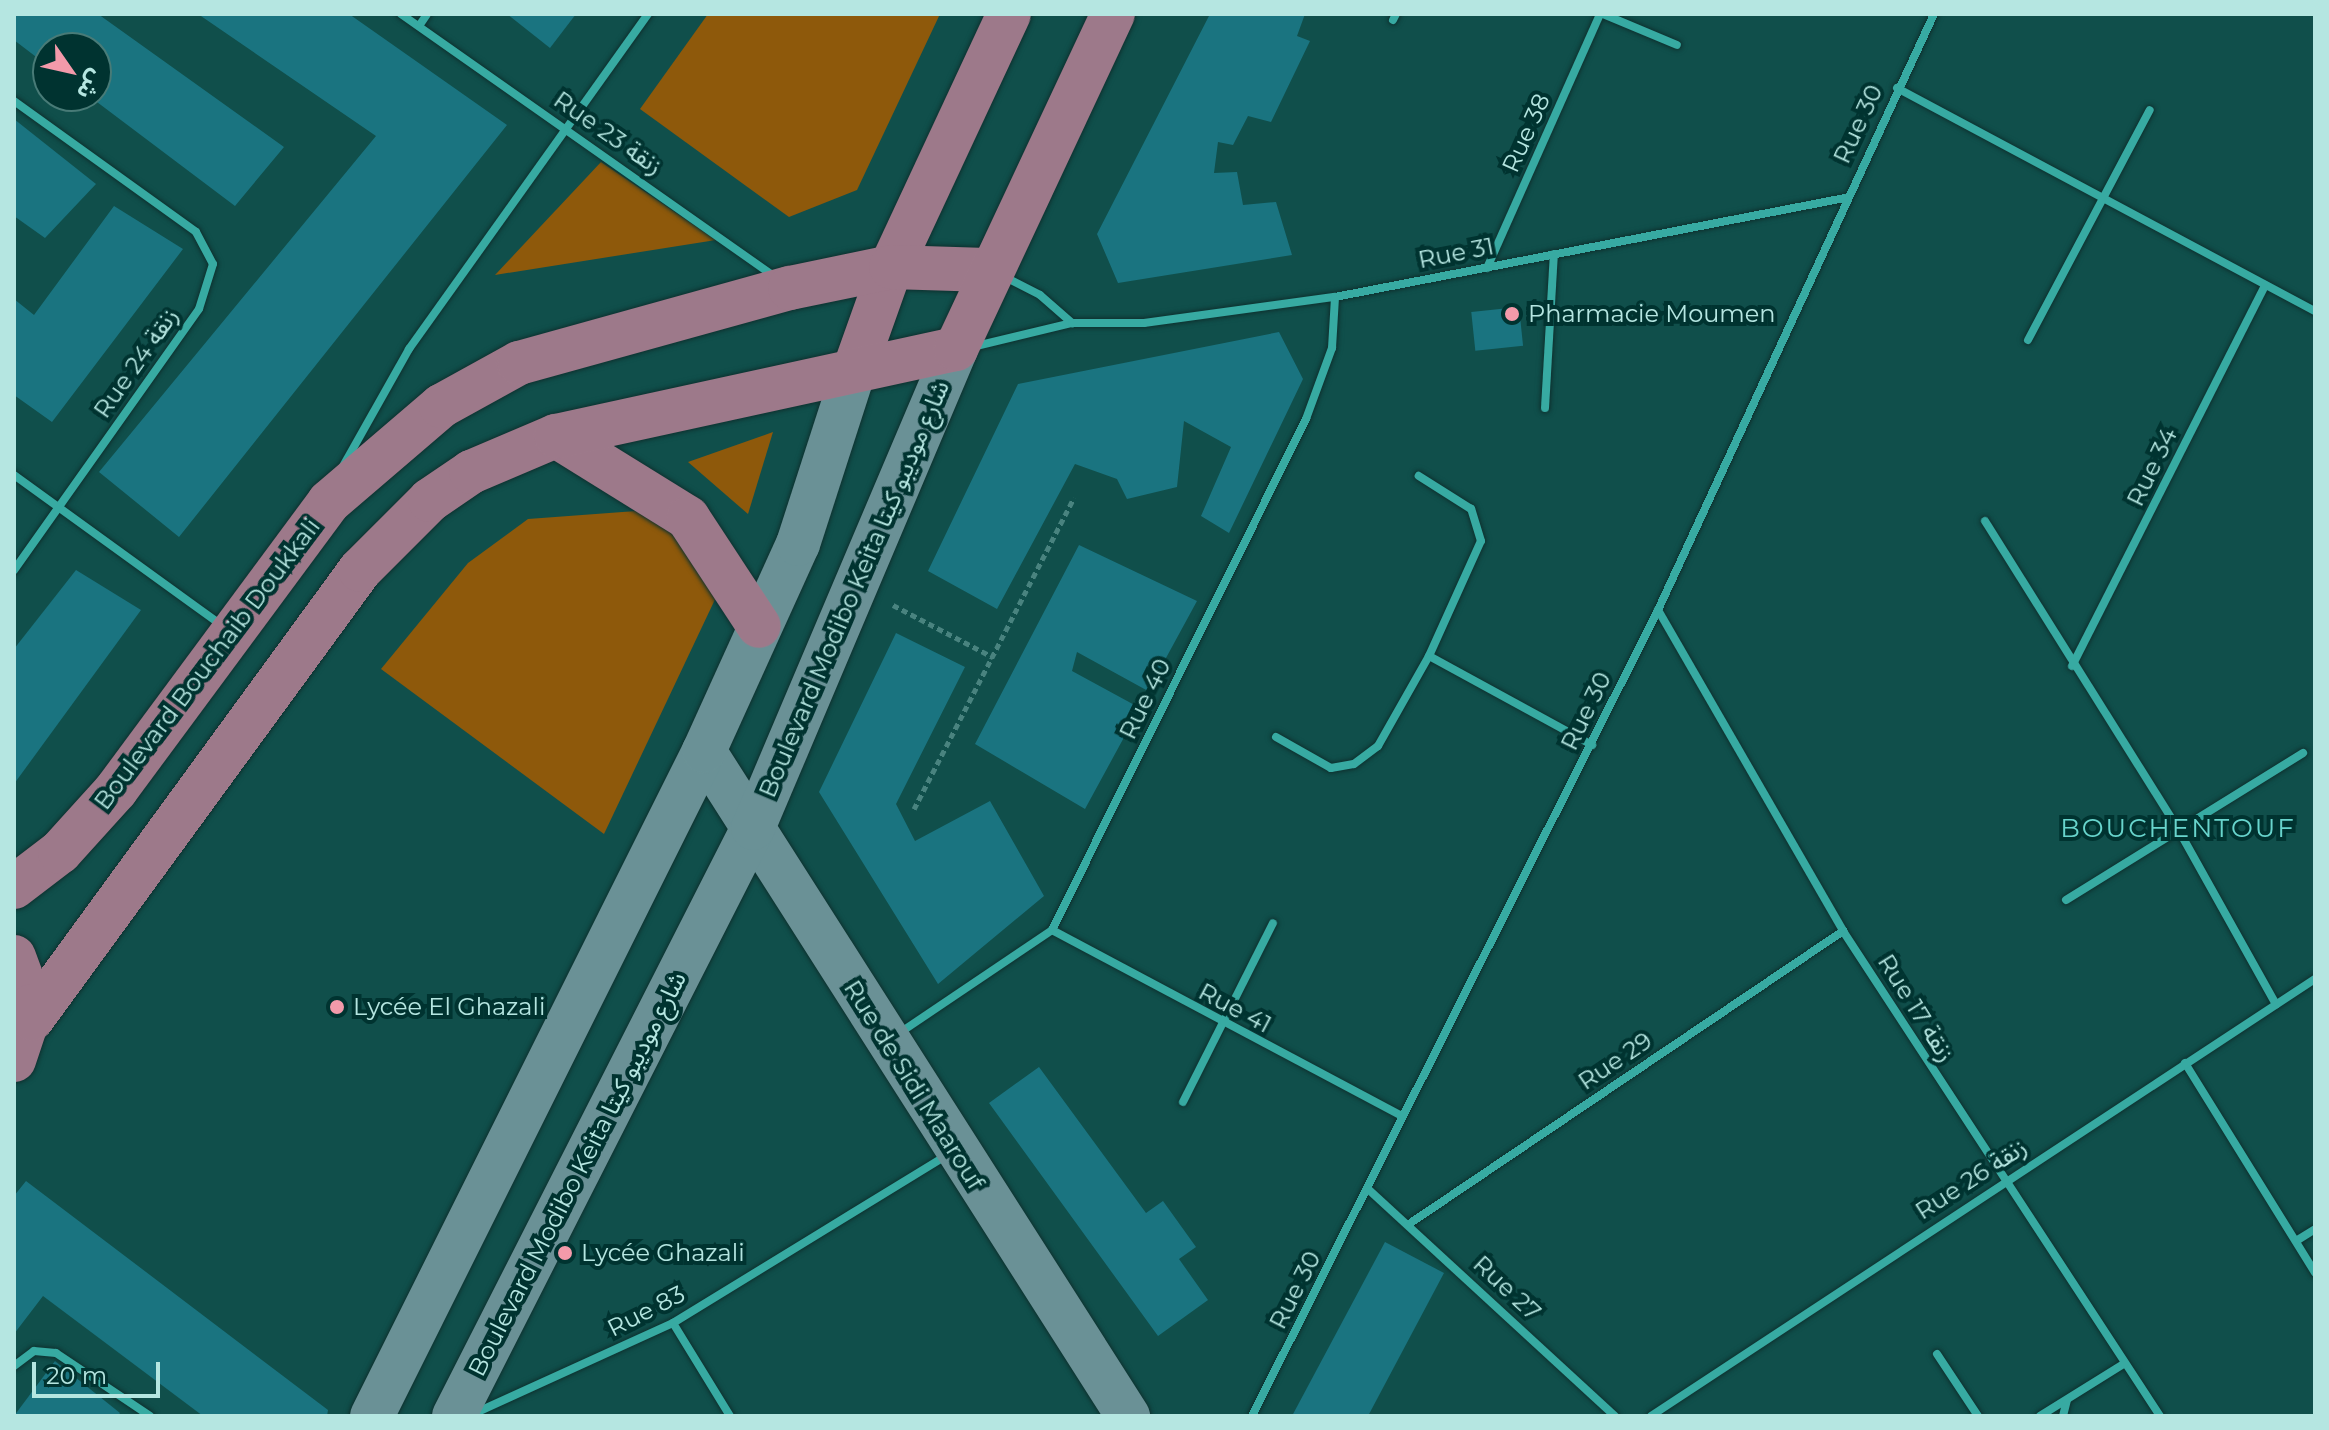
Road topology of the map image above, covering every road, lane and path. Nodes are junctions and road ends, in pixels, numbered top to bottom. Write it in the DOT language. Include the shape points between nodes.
graph roads {
  1 [pos="401,14"];
  2 [pos="427,14"];
  3 [pos="648,14"];
  4 [pos="1009,14"];
  5 [pos="1113,14"];
  6 [pos="1601,14"];
  7 [pos="1934,14"];
  8 [pos="419,26"];
  9 [pos="1677,45"];
  10 [pos="1897,88"];
  11 [pos="14,101"];
  12 [pos="2150,110"];
  13 [pos="569,128"];
  14 [pos="1845,198"];
  15 [pos="2100,198"];
  16 [pos="1554,254"];
  17 [pos="891,267"];
  18 [pos="1487,268"];
  19 [pos="987,270"];
  20 [pos="2265,285"];
  21 [pos="790,288"];
  22 [pos="1335,297"];
  23 [pos="2315,311"];
  24 [pos="1072,323"];
  25 [pos="2028,340"];
  26 [pos="956,349"];
  27 [pos="855,368"];
  28 [pos="1545,408"];
  29 [pos="556,436"];
  30 [pos="14,475"];
  31 [pos="1419,476"];
  32 [pos="1074,498"];
  33 [pos="329,502"];
  34 [pos="58,509"];
  35 [pos="1985,521"];
  36 [pos="14,570"];
  37 [pos="860,587"];
  38 [pos="1658,610"];
  39 [pos="759,626"];
  40 [pos="228,630"];
  41 [pos="1429,656"];
  42 [pos="993,657"];
  43 [pos="2072,666"];
  44 [pos="1276,737"];
  45 [pos="1592,745"];
  46 [pos="704,751"];
  47 [pos="2303,753"];
  48 [pos="914,809"];
  49 [pos="753,828"];
  50 [pos="2178,829"];
  51 [pos="14,887"];
  52 [pos="2066,900"];
  53 [pos="1273,923"];
  54 [pos="1052,930"];
  55 [pos="1843,931"];
  56 [pos="14,957"];
  57 [pos="2315,979"];
  58 [pos="2276,1004"];
  59 [pos="32,1019"];
  60 [pos="1221,1025"];
  61 [pos="886,1043"];
  62 [pos="14,1060"];
  63 [pos="2185,1063"];
  64 [pos="1183,1102"];
  65 [pos="1402,1116"];
  66 [pos="954,1150"];
  67 [pos="2003,1182"];
  68 [pos="1369,1190"];
  69 [pos="1409,1224"];
  70 [pos="2315,1229"];
  71 [pos="2296,1241"];
  72 [pos="2315,1273"];
  73 [pos="673,1323"];
  74 [pos="1937,1354"];
  75 [pos="2125,1363"];
  76 [pos="14,1366"];
  77 [pos="2067,1399"];
  78 [pos="150,1416"];
  79 [pos="372,1416"];
  80 [pos="454,1416"];
  81 [pos="469,1416"];
  82 [pos="730,1416"];
  83 [pos="1128,1416"];
  84 [pos="1252,1416"];
  85 [pos="1615,1416"];
  86 [pos="1651,1416"];
  87 [pos="1978,1416"];
  88 [pos="2040,1416"];
  89 [pos="2063,1416"];
  90 [pos="2160,1416"];
  1 -- 8 [label="street, Rue 23 زنقة"];
  2 -- 8 [label="street"];
  3 -- 13 [label="street"];
  4 -- 17 [label="main road"];
  5 -- 19 [label="main road, Boulevard Modibo Keita شارع موديبو كيتا"];
  6 -- 9 [label="street"];
  6 -- 18 [label="street, Rue 38"];
  7 -- 10 [label="street, Rue 30"];
  8 -- 13 [label="street, Rue 23 زنقة"];
  10 -- 14 [label="street, Rue 30"];
  10 -- 15 [label="street"];
  11 -- 34 [label="street, Rue 24 زنقة" via="196,232 213,264 199,309"];
  12 -- 15 [label="street"];
  13 -- 21 [label="street, Rue 23 زنقة"];
  13 -- 33 [label="street" via="409,349 351,445"];
  14 -- 16 [label="street, Rue 31"];
  14 -- 38 [label="street, Rue 30"];
  15 -- 20 [label="street"];
  15 -- 25 [label="street"];
  16 -- 18 [label="street, Rue 31"];
  16 -- 28 [label="street"];
  17 -- 19 [label="main road, Boulevard Bouchaib Doukkali"];
  17 -- 21 [label="main road, Boulevard Bouchaib Doukkali"];
  17 -- 27 [label="main road"];
  18 -- 22 [label="street, Rue 31"];
  19 -- 24 [label="street" via="1024,285"];
  19 -- 26 [label="main road, Boulevard Modibo Keita شارع موديبو كيتا"];
  20 -- 23 [label="street"];
  20 -- 43 [label="street, Rue 34"];
  21 -- 33 [label="main road, Boulevard Bouchaib Doukkali" via="519,363 405,430"];
  22 -- 24 [label="street, Rue 31" via="1144,323"];
  22 -- 54 [label="street, Rue 40" via="1332,348 1306,419"];
  24 -- 26 [label="street, Rue 31"];
  26 -- 27 [label="main road"];
  26 -- 37 [label="main road, Boulevard Modibo Keita شارع موديبو كيتا"];
  27 -- 29 [label="main road"];
  27 -- 39 [label="main road" via="813,503"];
  29 -- 39 [label="main road" via="688,518"];
  29 -- 59 [label="main road" via="471,472 430,500 360,570"];
  30 -- 34 [label="street"];
  31 -- 41 [label="street" via="1471,509 1481,541"];
  32 -- 42 [label="path"];
  33 -- 40 [label="main road, Boulevard Bouchaib Doukkali"];
  34 -- 36 [label="street"];
  34 -- 40 [label="street"];
  35 -- 43 [label="street"];
  37 -- 42 [label="path"];
  37 -- 49 [label="main road, Boulevard Modibo Keita شارع موديبو كيتا"];
  38 -- 45 [label="street, Rue 30"];
  38 -- 55 [label="street, Rue 17 زنقة"];
  39 -- 46 [label="main road"];
  40 -- 51 [label="main road, Boulevard Bouchaib Doukkali" via="116,790 60,852"];
  41 -- 44 [label="street" via="1378,746 1354,764 1331,768"];
  41 -- 45 [label="street"];
  42 -- 48 [label="path"];
  43 -- 50 [label="street"];
  45 -- 65 [label="street, Rue 30"];
  46 -- 49 [label="main road, Rue de Sidi Maarouf"];
  46 -- 79 [label="main road"];
  47 -- 50 [label="street"];
  49 -- 61 [label="main road, Rue de Sidi Maarouf"];
  49 -- 80 [label="main road, Boulevard Modibo Keita شارع موديبو كيتا"];
  50 -- 52 [label="street"];
  50 -- 58 [label="street"];
  53 -- 60 [label="street"];
  54 -- 60 [label="street, Rue 41"];
  54 -- 61 [label="street, Rue 40"];
  55 -- 67 [label="street, Rue 17 زنقة"];
  55 -- 69 [label="street, Rue 29"];
  56 -- 59 [label="main road" via="31,993"];
  57 -- 58 [label="street, Rue 26 زنقة"];
  58 -- 63 [label="street, Rue 26 زنقة"];
  59 -- 62 [label="main road"];
  60 -- 64 [label="street"];
  60 -- 65 [label="street, Rue 41"];
  61 -- 66 [label="main road, Rue de Sidi Maarouf"];
  63 -- 67 [label="street, Rue 26 زنقة"];
  63 -- 71 [label="street"];
  65 -- 68 [label="street, Rue 30"];
  66 -- 73 [label="street, Rue 83"];
  66 -- 83 [label="main road, Rue de Sidi Maarouf"];
  67 -- 75 [label="street, Rue 17 زنقة"];
  67 -- 86 [label="street, Rue 26 زنقة"];
  68 -- 69 [label="street, Rue 27"];
  68 -- 84 [label="street, Rue 30"];
  69 -- 85 [label="street, Rue 27"];
  70 -- 71 [label="street"];
  71 -- 72 [label="street"];
  73 -- 81 [label="street, Rue 83"];
  73 -- 82 [label="street"];
  74 -- 87 [label="street"];
  75 -- 77 [label="street"];
  75 -- 90 [label="street, Rue 17 زنقة"];
  76 -- 78 [label="street" via="34,1351 56,1353"];
  77 -- 88 [label="street"];
  77 -- 89 [label="street"];
}
